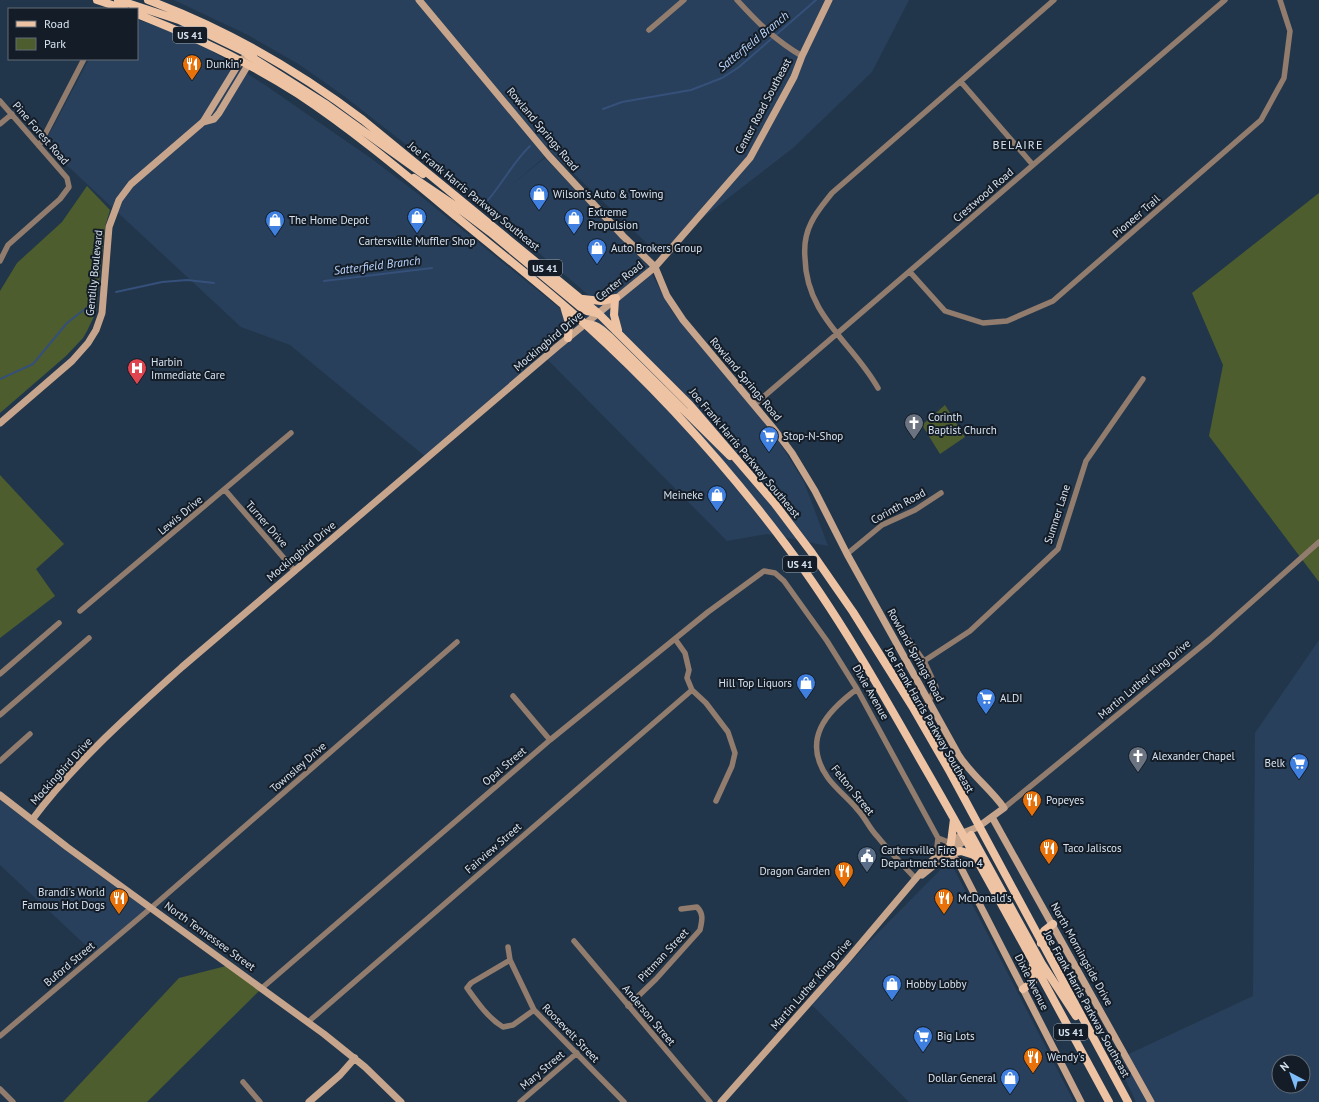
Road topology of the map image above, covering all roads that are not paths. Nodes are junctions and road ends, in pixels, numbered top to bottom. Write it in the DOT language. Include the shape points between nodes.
graph roads {
  1 [pos="118,0"];
  2 [pos="148,0"];
  3 [pos="420,0"];
  4 [pos="684,0"];
  5 [pos="737,0"];
  6 [pos="829,0"];
  7 [pos="1054,0"];
  8 [pos="1225,0"];
  9 [pos="1280,0"];
  10 [pos="100,4"];
  11 [pos="119,8"];
  12 [pos="138,14"];
  13 [pos="649,30"];
  14 [pos="802,56"];
  15 [pos="250,57"];
  16 [pos="83,60"];
  17 [pos="961,82"];
  18 [pos="0,101"];
  19 [pos="12,114"];
  20 [pos="0,124"];
  21 [pos="39,146"];
  22 [pos="1033,165"];
  23 [pos="399,170"];
  24 [pos="0,261"];
  25 [pos="655,267"];
  26 [pos="910,272"];
  27 [pos="581,298"];
  28 [pos="616,298"];
  29 [pos="564,306"];
  30 [pos="598,313"];
  31 [pos="585,324"];
  32 [pos="619,333"];
  33 [pos="836,334"];
  34 [pos="568,338"];
  35 [pos="1143,379"];
  36 [pos="878,388"];
  37 [pos="754,405"];
  38 [pos="0,423"];
  39 [pos="291,433"];
  40 [pos="740,461"];
  41 [pos="225,490"];
  42 [pos="942,493"];
  43 [pos="1319,542"];
  44 [pos="847,554"];
  45 [pos="768,570"];
  46 [pos="295,571"];
  47 [pos="80,612"];
  48 [pos="59,623"];
  49 [pos="901,629"];
  50 [pos="89,638"];
  51 [pos="675,639"];
  52 [pos="457,642"];
  53 [pos="924,661"];
  54 [pos="0,674"];
  55 [pos="857,689"];
  56 [pos="692,690"];
  57 [pos="513,696"];
  58 [pos="929,701"];
  59 [pos="0,714"];
  60 [pos="30,734"];
  61 [pos="550,740"];
  62 [pos="0,761"];
  63 [pos="0,795"];
  64 [pos="716,801"];
  65 [pos="1004,808"];
  66 [pos="953,816"];
  67 [pos="992,817"];
  68 [pos="32,820"];
  69 [pos="978,827"];
  70 [pos="967,836"];
  71 [pos="938,838"];
  72 [pos="951,843"];
  73 [pos="950,853"];
  74 [pos="974,855"];
  75 [pos="936,856"];
  76 [pos="916,879"];
  77 [pos="151,908"];
  78 [pos="681,909"];
  79 [pos="1053,924"];
  80 [pos="574,941"];
  81 [pos="1041,944"];
  82 [pos="508,947"];
  83 [pos="510,960"];
  84 [pos="1032,962"];
  85 [pos="262,988"];
  86 [pos="1023,989"];
  87 [pos="628,1006"];
  88 [pos="534,1010"];
  89 [pos="308,1022"];
  90 [pos="1090,1033"];
  91 [pos="0,1036"];
  92 [pos="577,1053"];
  93 [pos="355,1058"];
  94 [pos="243,1082"];
  95 [pos="0,1089"];
  96 [pos="13,1102"];
  97 [pos="260,1102"];
  98 [pos="309,1102"];
  99 [pos="401,1102"];
  100 [pos="520,1102"];
  101 [pos="624,1102"];
  102 [pos="710,1102"];
  103 [pos="721,1102"];
  104 [pos="1081,1102"];
  105 [pos="1109,1102"];
  106 [pos="1128,1102"];
  107 [pos="1151,1102"];
  1 -- 15 [label="main road" via="166,14"];
  2 -- 15 [label="main road, Joe Frank Harris Parkway Southeast / US 41" via="202,22"];
  3 -- 25 [label="street, Rowland Springs Road" via="549,156"];
  4 -- 13 [label="street"];
  5 -- 14 [label="street" via="770,35"];
  6 -- 14 [label="street, Center Road Southeast"];
  7 -- 17 [label="street"];
  8 -- 22 [label="street, Crestwood Road"];
  9 -- 26 [label="street, Pioneer Trail" via="1290,31 1284,78 1260,120 1053,301 1007,321 983,323 945,311"];
  10 -- 11 [label="main road"];
  12 -- 15 [label="main road, Joe Frank Harris Parkway Southeast / US 41"];
  14 -- 25 [label="street, Center Road Southeast" via="794,77 750,158"];
  15 -- 23 [label="main road, Joe Frank Harris Parkway Southeast / US 41"];
  15 -- 27 [label="main road, Joe Frank Harris Parkway Southeast / US 41" via="296,73 348,108"];
  15 -- 38 [label="street, Gentilly Boulevard" via="202,122 138,178 119,200 109,227 102,313 91,340 69,364"];
  16 -- 21 [label="street"];
  17 -- 22 [label="street"];
  17 -- 33 [label="street" via="832,193 810,223 804,247 805,275 816,305"];
  18 -- 19 [label="street, Pine Forest Road"];
  19 -- 20 [label="street"];
  19 -- 21 [label="street, Pine Forest Road"];
  21 -- 24 [label="street, Pine Forest Road" via="67,178 69,187 60,199 8,245"];
  22 -- 26 [label="street, Crestwood Road"];
  23 -- 29 [label="main road, Joe Frank Harris Parkway Southeast / US 41"];
  23 -- 30 [label="main road" via="423,182 457,207 579,306"];
  25 -- 28 [label="street, Center Road"];
  25 -- 37 [label="street, Rowland Springs Road" via="667,296 680,316"];
  26 -- 33 [label="street, Crestwood Road"];
  27 -- 28 [label="main road" via="601,301"];
  27 -- 30 [label="main road, Joe Frank Harris Parkway Southeast / US 41"];
  28 -- 30 [label="street, Center Road"];
  28 -- 32 [label="main road" via="614,315"];
  29 -- 31 [label="main road, Joe Frank Harris Parkway Southeast / US 41"];
  29 -- 34 [label="main road" via="569,323"];
  30 -- 31 [label="street, Mockingbird Drive"];
  30 -- 32 [label="main road, Joe Frank Harris Parkway Southeast / US 41"];
  31 -- 34 [label="street, Mockingbird Drive"];
  31 -- 40 [label="main road" via="591,323 600,329 723,450"];
  31 -- 66 [label="main road, Joe Frank Harris Parkway Southeast / US 41" via="699,439 786,545 864,661"];
  32 -- 40 [label="main road, Joe Frank Harris Parkway Southeast / US 41" via="686,400"];
  33 -- 36 [label="street"];
  33 -- 37 [label="street, Crestwood Road"];
  34 -- 46 [label="street, Mockingbird Drive"];
  35 -- 53 [label="street, Sumner Lane" via="1086,461 1058,549 970,631"];
  37 -- 44 [label="street, Rowland Springs Road" via="799,464"];
  39 -- 41 [label="street, Lewis Drive"];
  40 -- 69 [label="main road, Joe Frank Harris Parkway Southeast / US 41" via="808,547 860,622 950,772"];
  41 -- 46 [label="street, Turner Drive"];
  41 -- 47 [label="street, Lewis Drive"];
  42 -- 44 [label="street, Corinth Road" via="915,510 882,525"];
  43 -- 65 [label="street, Martin Luther King Drive" via="1210,639"];
  44 -- 58 [label="street, Rowland Springs Road"];
  45 -- 51 [label="street, Opal Street"];
  45 -- 55 [label="street, Dixie Avenue" via="778,575 787,586 827,640"];
  46 -- 68 [label="street, Mockingbird Drive" via="182,666 126,718 77,767"];
  48 -- 54 [label="street"];
  49 -- 53 [label="street"];
  50 -- 59 [label="street"];
  51 -- 56 [label="street" via="685,653 687,678"];
  51 -- 61 [label="street, Opal Street"];
  52 -- 77 [label="street, Townsley Drive"];
  53 -- 58 [label="street" via="936,687"];
  55 -- 71 [label="street, Dixie Avenue"];
  55 -- 76 [label="street, Felton Street" via="830,713 821,726 816,742 821,764 828,778"];
  56 -- 64 [label="street" via="706,703 728,732 735,753"];
  56 -- 89 [label="street, Fairview Street"];
  57 -- 61 [label="street"];
  58 -- 65 [label="street, Rowland Springs Road" via="967,768 997,797"];
  60 -- 62 [label="street"];
  61 -- 85 [label="street, Opal Street"];
  63 -- 68 [label="street, North Tennessee Street"];
  65 -- 67 [label="street, Martin Luther King Drive"];
  66 -- 70 [label="main road, Joe Frank Harris Parkway Southeast / US 41"];
  66 -- 72 [label="main road" via="954,832"];
  67 -- 69 [label="street, Martin Luther King Drive"];
  67 -- 79 [label="street, North Morningside Drive"];
  68 -- 77 [label="street, North Tennessee Street"];
  69 -- 70 [label="street, Martin Luther King Drive"];
  69 -- 81 [label="main road, Joe Frank Harris Parkway Southeast / US 41"];
  70 -- 72 [label="street, Martin Luther King Drive"];
  70 -- 73 [label="street, Martin Luther King Drive"];
  70 -- 74 [label="main road, Joe Frank Harris Parkway Southeast / US 41"];
  70 -- 90 [label="main road" via="1050,977 1071,1010"];
  71 -- 72 [label="street"];
  71 -- 75 [label="street"];
  72 -- 75 [label="street, Martin Luther King Drive"];
  73 -- 74 [label="main road" via="961,851"];
  73 -- 76 [label="street, Martin Luther King Drive"];
  73 -- 86 [label="street, Dixie Avenue" via="958,862"];
  74 -- 84 [label="main road, Joe Frank Harris Parkway Southeast / US 41"];
  75 -- 76 [label="street, Martin Luther King Drive"];
  76 -- 103 [label="street, Martin Luther King Drive"];
  77 -- 85 [label="street, North Tennessee Street"];
  77 -- 91 [label="street, Buford Street"];
  78 -- 87 [label="street, Pittman Street" via="697,907 703,920 700,930"];
  79 -- 81 [label="main road" via="1044,931"];
  79 -- 107 [label="street, North Morningside Drive"];
  80 -- 87 [label="street, Anderson Street"];
  81 -- 90 [label="main road, Joe Frank Harris Parkway Southeast / US 41"];
  82 -- 83 [label="street, Roosevelt Street"];
  83 -- 88 [label="street, Roosevelt Street"];
  83 -- 88 [label="street" via="471,983 467,988 477,1002 503,1027 513,1025"];
  84 -- 86 [label="main road" via="1033,982"];
  84 -- 105 [label="main road, Joe Frank Harris Parkway Southeast / US 41"];
  85 -- 89 [label="street, North Tennessee Street"];
  86 -- 104 [label="street, Dixie Avenue"];
  87 -- 102 [label="street, Anderson Street"];
  88 -- 92 [label="street, Roosevelt Street"];
  89 -- 93 [label="street, North Tennessee Street"];
  90 -- 106 [label="main road, Joe Frank Harris Parkway Southeast / US 41"];
  92 -- 100 [label="street, Mary Street"];
  92 -- 101 [label="street, Roosevelt Street"];
  93 -- 98 [label="street"];
  93 -- 99 [label="street, North Tennessee Street"];
  94 -- 97 [label="street"];
  95 -- 96 [label="street"];
}
